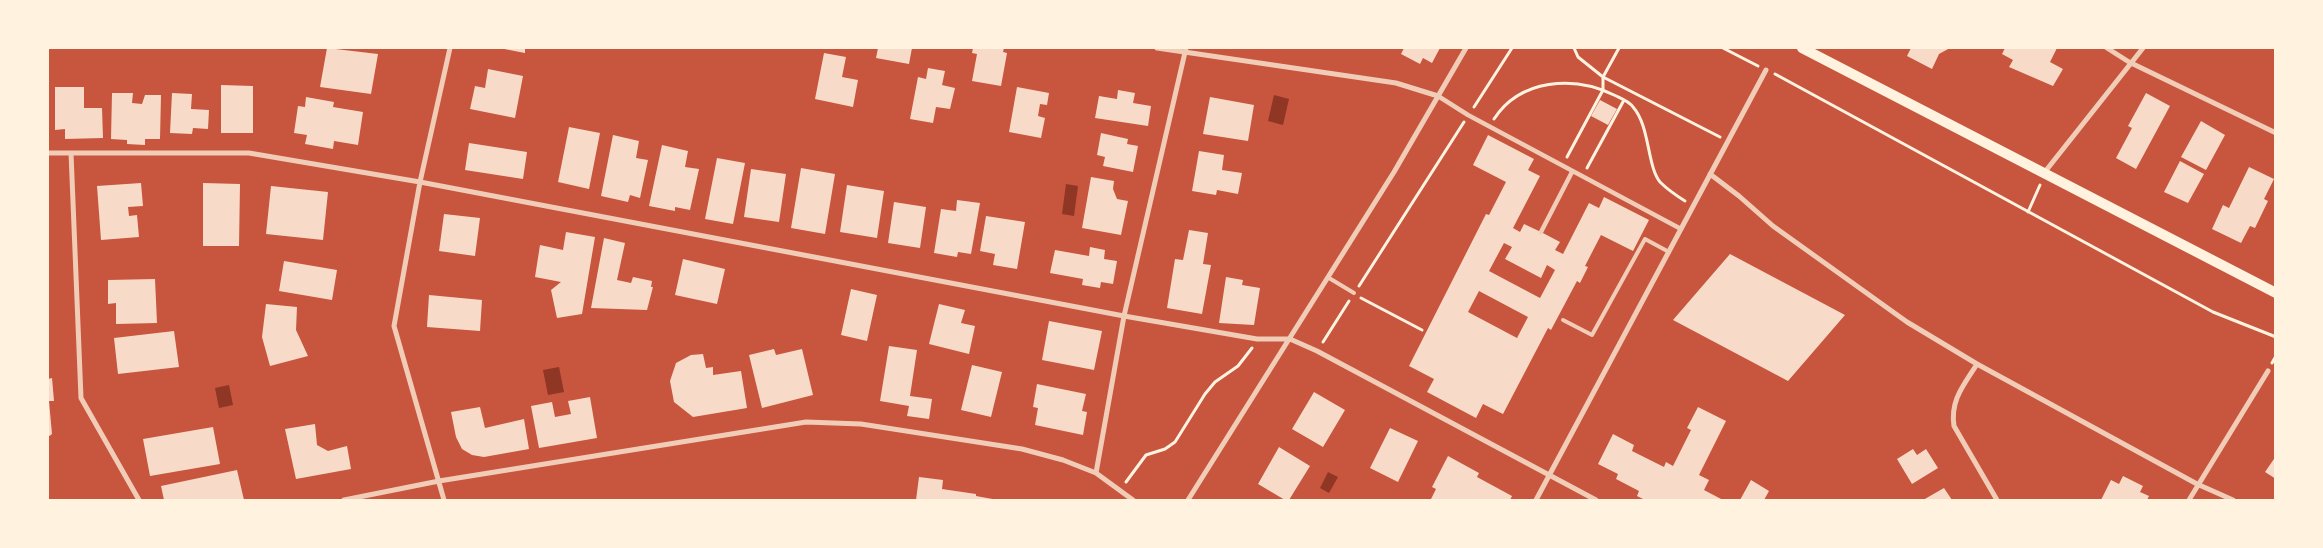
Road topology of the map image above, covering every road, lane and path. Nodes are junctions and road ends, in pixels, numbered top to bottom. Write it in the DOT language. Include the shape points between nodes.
graph roads {
  1 [pos="450,48"];
  2 [pos="1157,48"];
  3 [pos="1466,48"];
  4 [pos="1512,48"];
  5 [pos="1574,48"];
  6 [pos="1619,48"];
  7 [pos="1723,48"];
  8 [pos="1802,48"];
  9 [pos="2107,48"];
  10 [pos="2143,48"];
  11 [pos="1185,50"];
  12 [pos="2129,62"];
  13 [pos="1766,70"];
  14 [pos="1603,77"];
  15 [pos="1604,90"];
  16 [pos="1438,96"];
  17 [pos="1624,100"];
  18 [pos="1468,115"];
  19 [pos="1490,126"];
  20 [pos="2276,133"];
  21 [pos="1727,141"];
  22 [pos="48,153"];
  23 [pos="71,153"];
  24 [pos="1562,166"];
  25 [pos="1572,172"];
  26 [pos="1710,174"];
  27 [pos="2043,174"];
  28 [pos="1582,177"];
  29 [pos="420,182"];
  30 [pos="2039,192"];
  31 [pos="1693,207"];
  32 [pos="2028,212"];
  33 [pos="1682,229"];
  34 [pos="1541,232"];
  35 [pos="1669,252"];
  36 [pos="1329,278"];
  37 [pos="2276,293"];
  38 [pos="1354,294"];
  39 [pos="1124,316"];
  40 [pos="1563,320"];
  41 [pos="1422,330"];
  42 [pos="2276,337"];
  43 [pos="1257,339"];
  44 [pos="1290,339"];
  45 [pos="1317,351"];
  46 [pos="1977,364"];
  47 [pos="2268,370"];
  48 [pos="1096,473"];
  49 [pos="1550,474"];
  50 [pos="439,481"];
  51 [pos="2197,484"];
  52 [pos="1120,490"];
  53 [pos="139,500"];
  54 [pos="344,500"];
  55 [pos="444,500"];
  56 [pos="1132,500"];
  57 [pos="1188,500"];
  58 [pos="1536,500"];
  59 [pos="1596,500"];
  60 [pos="1998,500"];
  61 [pos="2189,500"];
  62 [pos="2233,500"];
  1 -- 29 [label="street"];
  2 -- 11 [label="street"];
  3 -- 16 [label="street"];
  4 -- 18 [label="path"];
  5 -- 14 [label="path" via="1578,57"];
  6 -- 14 [label="path"];
  7 -- 13 [label="path"];
  8 -- 27 [label="main road"];
  9 -- 12 [label="street"];
  10 -- 12 [label="street"];
  11 -- 16 [label="street" via="1396,83"];
  11 -- 39 [label="street"];
  12 -- 20 [label="street"];
  12 -- 27 [label="street"];
  13 -- 21 [label="street"];
  13 -- 32 [label="path"];
  14 -- 15 [label="path"];
  14 -- 21 [label="path"];
  15 -- 17 [label="path"];
  15 -- 19 [label="path" via="1568,83 1543,84 1520,93 1500,110"];
  15 -- 24 [label="path"];
  16 -- 18 [label="street"];
  16 -- 36 [label="street"];
  17 -- 28 [label="path"];
  17 -- 31 [label="path" via="1634,107 1660,181"];
  18 -- 19 [label="street"];
  18 -- 38 [label="path"];
  19 -- 24 [label="street"];
  21 -- 26 [label="street"];
  22 -- 23 [label="street"];
  23 -- 29 [label="street" via="249,153"];
  23 -- 53 [label="street" via="82,398"];
  24 -- 25 [label="street"];
  25 -- 28 [label="street"];
  25 -- 34 [label="street"];
  26 -- 31 [label="street"];
  26 -- 46 [label="street" via="1773,226 1900,316"];
  27 -- 37 [label="main road"];
  28 -- 33 [label="street"];
  29 -- 39 [label="street"];
  29 -- 50 [label="street" via="394,326"];
  30 -- 32 [label="path"];
  31 -- 33 [label="street"];
  32 -- 42 [label="path" via="2213,312"];
  33 -- 35 [label="street"];
  35 -- 40 [label="lane" via="1645,239 1592,335"];
  35 -- 49 [label="street"];
  36 -- 38 [label="lane"];
  36 -- 44 [label="street"];
  38 -- 41 [label="path"];
  38 -- 45 [label="path"];
  39 -- 43 [label="street"];
  39 -- 48 [label="street"];
  43 -- 44 [label="street"];
  43 -- 52 [label="path" via="1238,366 1215,382 1205,394 1174,442 1165,449 1146,455"];
  44 -- 45 [label="street"];
  44 -- 57 [label="street"];
  45 -- 49 [label="street"];
  46 -- 51 [label="street"];
  46 -- 60 [label="street" via="1954,404 1954,426"];
  47 -- 51 [label="street"];
  48 -- 50 [label="street" via="1063,460 1022,450 861,424 806,422"];
  48 -- 52 [label="street"];
  49 -- 58 [label="street"];
  49 -- 59 [label="street"];
  50 -- 54 [label="street"];
  50 -- 55 [label="street"];
  51 -- 61 [label="street"];
  51 -- 62 [label="street"];
  52 -- 56 [label="street"];
}
